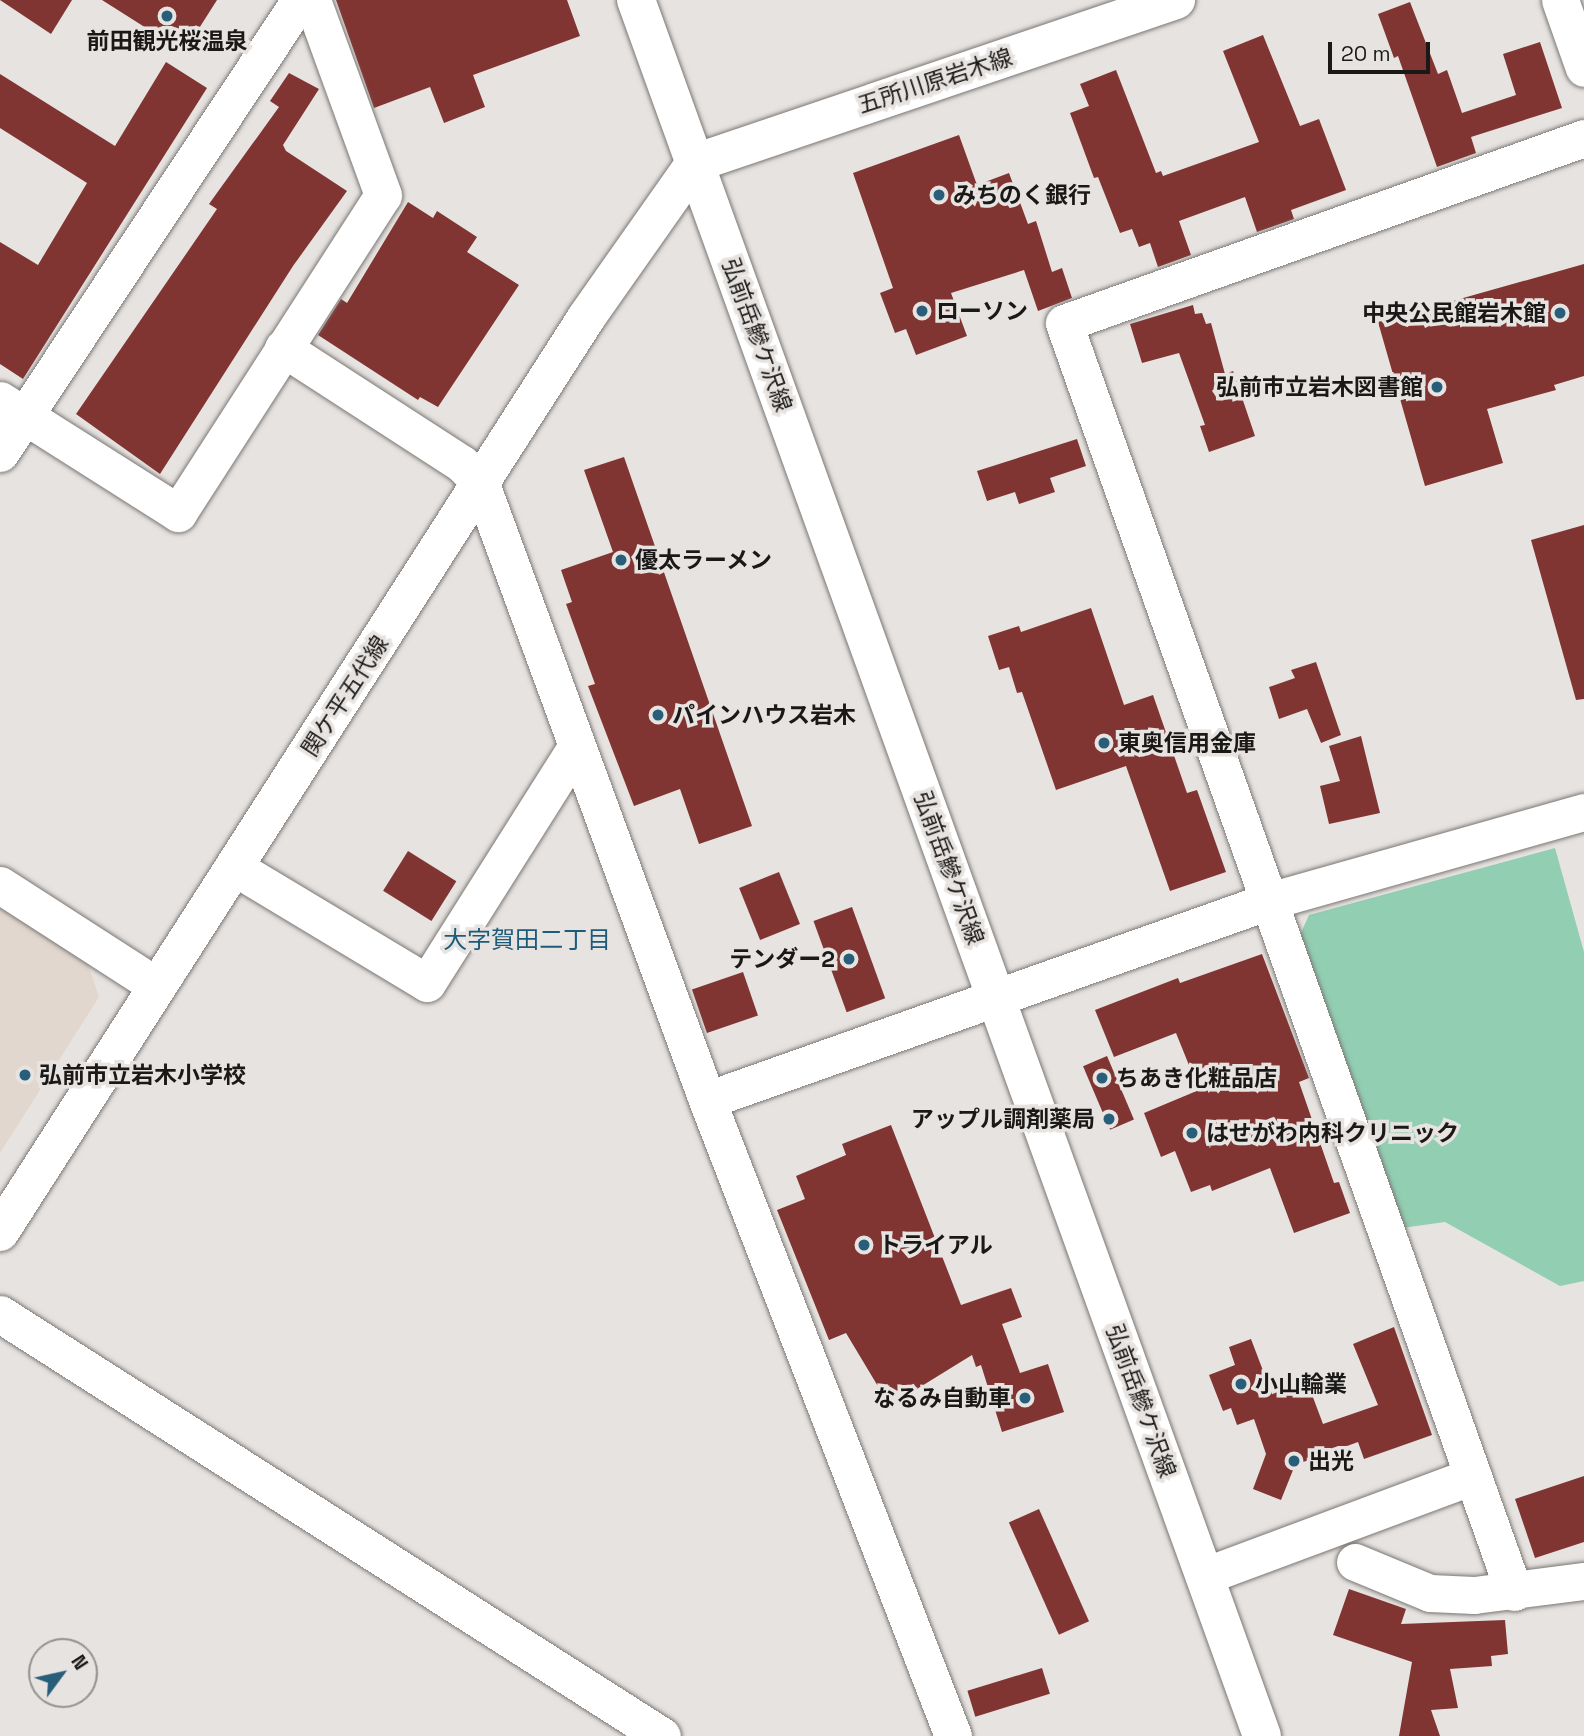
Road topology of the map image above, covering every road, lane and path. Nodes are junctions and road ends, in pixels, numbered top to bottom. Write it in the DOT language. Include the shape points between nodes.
graph roads {
  1 [pos="300,0"];
  2 [pos="312,0"];
  3 [pos="636,0"];
  4 [pos="1176,0"];
  5 [pos="1560,0"];
  6 [pos="1584,68"];
  7 [pos="1584,138"];
  8 [pos="695,163"];
  9 [pos="283,348"];
  10 [pos="12,407"];
  11 [pos="0,453"];
  12 [pos="481,484"];
  13 [pos="577,746"];
  14 [pos="1584,811"];
  15 [pos="234,867"];
  16 [pos="0,885"];
  17 [pos="1269,901"];
  18 [pos="157,986"];
  19 [pos="995,995"];
  20 [pos="707,1100"];
  21 [pos="0,1232"];
  22 [pos="0,1314"];
  23 [pos="1473,1476"];
  24 [pos="1355,1562"];
  25 [pos="1204,1576"];
  26 [pos="1584,1581"];
  27 [pos="1514,1592"];
  28 [pos="662,1736"];
  29 [pos="953,1736"];
  30 [pos="1262,1736"];
  1 -- 10 [label="street"];
  2 -- 9 [label="street" via="383,195"];
  3 -- 8 [label="main road, 弘前岳鰺ケ沢線"];
  4 -- 8 [label="main road, 五所川原岩木線"];
  5 -- 6 [label="street"];
  7 -- 17 [label="street" via="1064,323"];
  8 -- 12 [label="main road, 関ケ平五代線" via="586,318"];
  8 -- 19 [label="main road, 弘前岳鰺ケ沢線"];
  9 -- 10 [label="street" via="178,513"];
  9 -- 12 [label="street" via="463,464"];
  10 -- 11 [label="street"];
  12 -- 13 [label="street"];
  12 -- 15 [label="main road, 関ケ平五代線"];
  13 -- 15 [label="street" via="427,983"];
  13 -- 20 [label="street"];
  14 -- 17 [label="street"];
  15 -- 18 [label="main road, 関ケ平五代線"];
  16 -- 18 [label="street"];
  17 -- 19 [label="street"];
  17 -- 23 [label="street"];
  18 -- 21 [label="main road, 関ケ平五代線"];
  19 -- 20 [label="street"];
  19 -- 25 [label="main road, 弘前岳鰺ケ沢線"];
  20 -- 29 [label="street"];
  22 -- 28 [label="street"];
  23 -- 25 [label="street"];
  23 -- 27 [label="street"];
  24 -- 27 [label="street" via="1430,1593"];
  25 -- 30 [label="main road, 弘前岳鰺ケ沢線"];
  26 -- 27 [label="street"];
}
